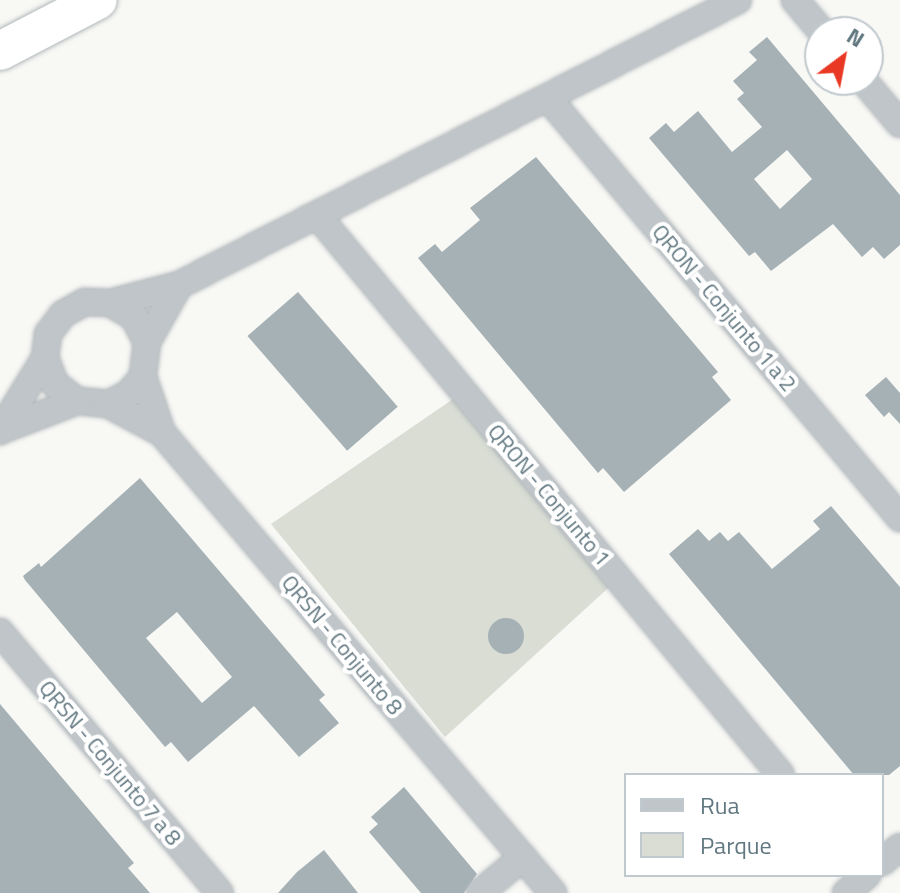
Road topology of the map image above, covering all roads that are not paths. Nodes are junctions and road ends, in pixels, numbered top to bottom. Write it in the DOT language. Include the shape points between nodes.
graph roads {
  1 [pos="98,0"];
  2 [pos="738,0"];
  3 [pos="795,0"];
  4 [pos="808,16"];
  5 [pos="0,51"];
  6 [pos="876,96"];
  7 [pos="548,98"];
  8 [pos="900,124"];
  9 [pos="317,215"];
  10 [pos="179,285"];
  11 [pos="110,303"];
  12 [pos="147,342"];
  13 [pos="45,358"];
  14 [pos="143,377"];
  15 [pos="77,401"];
  16 [pos="108,404"];
  17 [pos="1,431"];
  18 [pos="162,433"];
  19 [pos="900,518"];
  20 [pos="0,632"];
  21 [pos="779,773"];
  22 [pos="900,847"];
  23 [pos="523,857"];
  24 [pos="884,860"];
  25 [pos="220,893"];
  26 [pos="480,893"];
  27 [pos="553,893"];
  1 -- 5 [label="highway"];
  2 -- 7 [label="street"];
  3 -- 4 [label="street"];
  6 -- 8 [label="street"];
  7 -- 9 [label="street"];
  7 -- 19 [label="street, QRON - Conjunto 1 a 2"];
  9 -- 10 [label="street"];
  9 -- 21 [label="street, QRON - Conjunto 1"];
  10 -- 11 [label="street"];
  10 -- 12 [label="street"];
  11 -- 12 [label="street" via="134,317"];
  11 -- 13 [label="street" via="85,302 63,314 48,334"];
  12 -- 14 [label="street"];
  13 -- 15 [label="street" via="55,384"];
  13 -- 17 [label="street"];
  14 -- 16 [label="street" via="128,394"];
  14 -- 18 [label="street, QRSN - Conjunto 8"];
  15 -- 16 [label="street"];
  15 -- 17 [label="street"];
  16 -- 18 [label="street, QRSN - Conjunto 8"];
  18 -- 23 [label="street, QRSN - Conjunto 8"];
  20 -- 25 [label="street, QRSN - Conjunto 7 a 8"];
  22 -- 24 [label="street"];
  23 -- 26 [label="street"];
  23 -- 27 [label="street, QRSN - Conjunto 8"];
}
